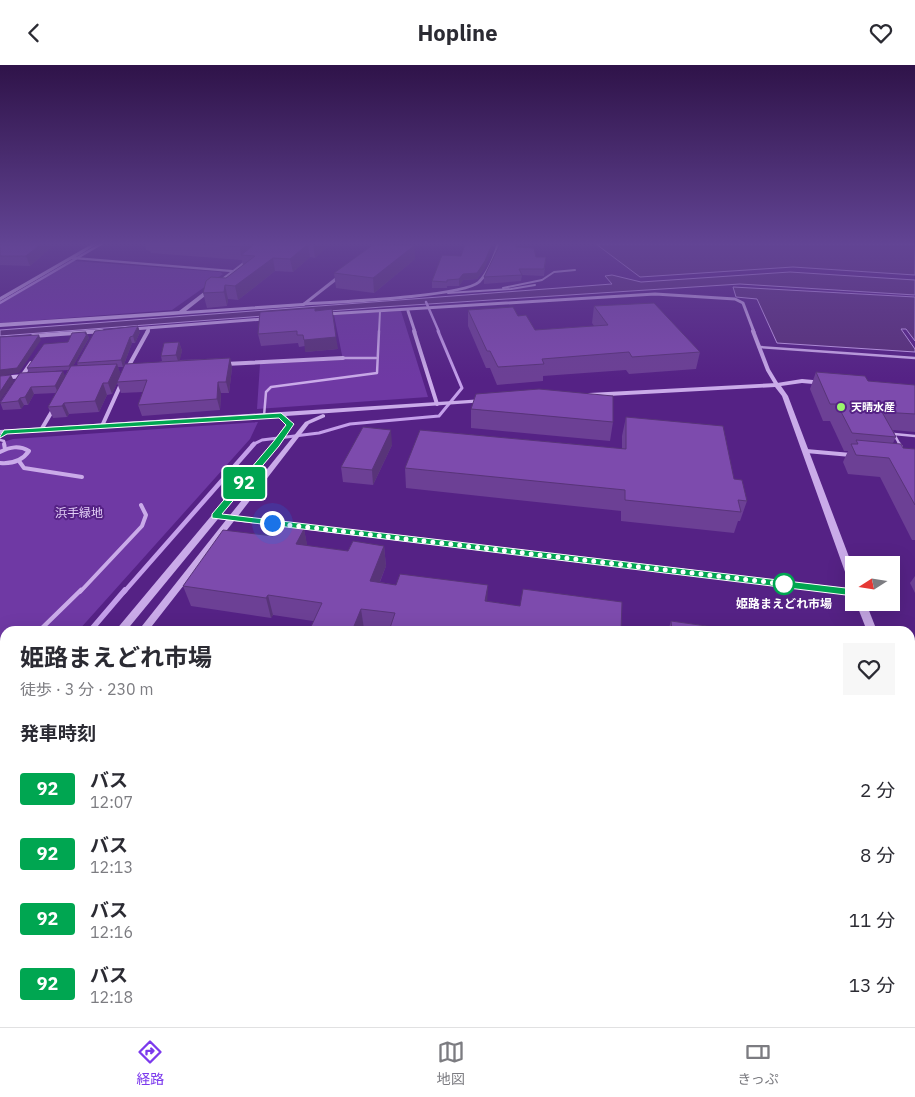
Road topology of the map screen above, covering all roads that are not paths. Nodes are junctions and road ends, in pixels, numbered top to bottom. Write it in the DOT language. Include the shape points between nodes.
graph roads {
  1 [pos="18,289"];
  2 [pos="211,289"];
  3 [pos="324,289"];
  4 [pos="464,289"];
  5 [pos="503,289"];
  6 [pos="506,289"];
  7 [pos="498,290"];
  8 [pos="443,293"];
  9 [pos="0,299"];
  10 [pos="304,304"];
  11 [pos="380,311"];
  12 [pos="408,311"];
  13 [pos="180,313"];
  14 [pos="322,315"];
  15 [pos="272,318"];
  16 [pos="0,325"];
  17 [pos="149,327"];
  18 [pos="132,329"];
  19 [pos="97,331"];
  20 [pos="106,331"];
  21 [pos="50,335"];
  22 [pos="31,336"];
  23 [pos="92,340"];
  24 [pos="46,342"];
  25 [pos="760,347"];
  26 [pos="36,356"];
  27 [pos="343,357"];
  28 [pos="376,358"];
  29 [pos="915,358"];
  30 [pos="223,364"];
  31 [pos="136,369"];
  32 [pos="127,370"];
  33 [pos="118,371"];
  34 [pos="30,376"];
  35 [pos="22,377"];
  36 [pos="0,378"];
  37 [pos="829,383"];
  38 [pos="16,385"];
  39 [pos="777,385"];
  40 [pos="580,396"];
  41 [pos="494,401"];
  42 [pos="437,404"];
  43 [pos="55,406"];
  44 [pos="340,411"];
  45 [pos="301,414"];
  46 [pos="281,415"];
  47 [pos="264,416"];
  48 [pos="307,423"];
  49 [pos="102,426"];
  50 [pos="41,430"];
  51 [pos="2,433"];
  52 [pos="915,436"];
  53 [pos="0,440"];
  54 [pos="6,449"];
  55 [pos="806,451"];
  56 [pos="904,451"];
  57 [pos="0,452"];
  58 [pos="853,455"];
  59 [pos="19,461"];
  60 [pos="0,463"];
  61 [pos="82,477"];
  62 [pos="141,505"];
  63 [pos="216,516"];
  64 [pos="232,518"];
  65 [pos="845,558"];
  66 [pos="845,591"];
  67 [pos="864,611"];
  68 [pos="44,626"];
  69 [pos="124,626"];
  70 [pos="147,626"];
  71 [pos="870,626"];
  1 -- 9 [label="street"];
  2 -- 13 [label="street"];
  3 -- 10 [label="street"];
  4 -- 8 [label="street"];
  5 -- 7 [label="lane"];
  6 -- 7 [label="lane"];
  7 -- 8 [label="lane"];
  8 -- 10 [label="street"];
  10 -- 13 [label="street"];
  11 -- 12 [label="street"];
  11 -- 14 [label="street"];
  11 -- 28 [label="lane"];
  12 -- 25 [label="street" via="655,294 735,299 743,303"];
  12 -- 42 [label="street"];
  13 -- 16 [label="street"];
  15 -- 17 [label="street"];
  17 -- 18 [label="street"];
  17 -- 32 [label="street"];
  19 -- 20 [label="street"];
  19 -- 21 [label="street"];
  19 -- 23 [label="street"];
  21 -- 22 [label="street"];
  21 -- 24 [label="street"];
  25 -- 29 [label="lane"];
  25 -- 39 [label="street"];
  26 -- 35 [label="street"];
  27 -- 28 [label="lane"];
  27 -- 30 [label="street"];
  28 -- 47 [label="lane" via="377,373 271,387 266,393"];
  31 -- 32 [label="street"];
  32 -- 33 [label="street"];
  32 -- 49 [label="street"];
  34 -- 35 [label="street"];
  35 -- 36 [label="street"];
  35 -- 38 [label="street"];
  37 -- 39 [label="street" via="802,381"];
  39 -- 40 [label="street"];
  39 -- 55 [label="street" via="785,396"];
  41 -- 42 [label="street"];
  42 -- 44 [label="street"];
  43 -- 50 [label="street"];
  44 -- 45 [label="street"];
  44 -- 48 [label="street"];
  45 -- 46 [label="street"];
  45 -- 48 [label="street"];
  46 -- 47 [label="street"];
  46 -- 63 [label="street" via="290,424"];
  47 -- 49 [label="street"];
  48 -- 64 [label="street"];
  49 -- 50 [label="street"];
  50 -- 51 [label="street"];
  52 -- 56 [label="lane" via="894,434"];
  53 -- 54 [label="lane" via="4,441"];
  54 -- 57 [label="lane"];
  54 -- 59 [label="lane" via="25,447 29,451 27,456"];
  55 -- 58 [label="lane"];
  55 -- 65 [label="street"];
  59 -- 60 [label="lane"];
  59 -- 61 [label="lane" via="24,468"];
  62 -- 68 [label="lane" via="146,515 142,526"];
  63 -- 64 [label="street"];
  63 -- 69 [label="street"];
  64 -- 66 [label="street"];
  64 -- 70 [label="street"];
  67 -- 71 [label="street"];
}
